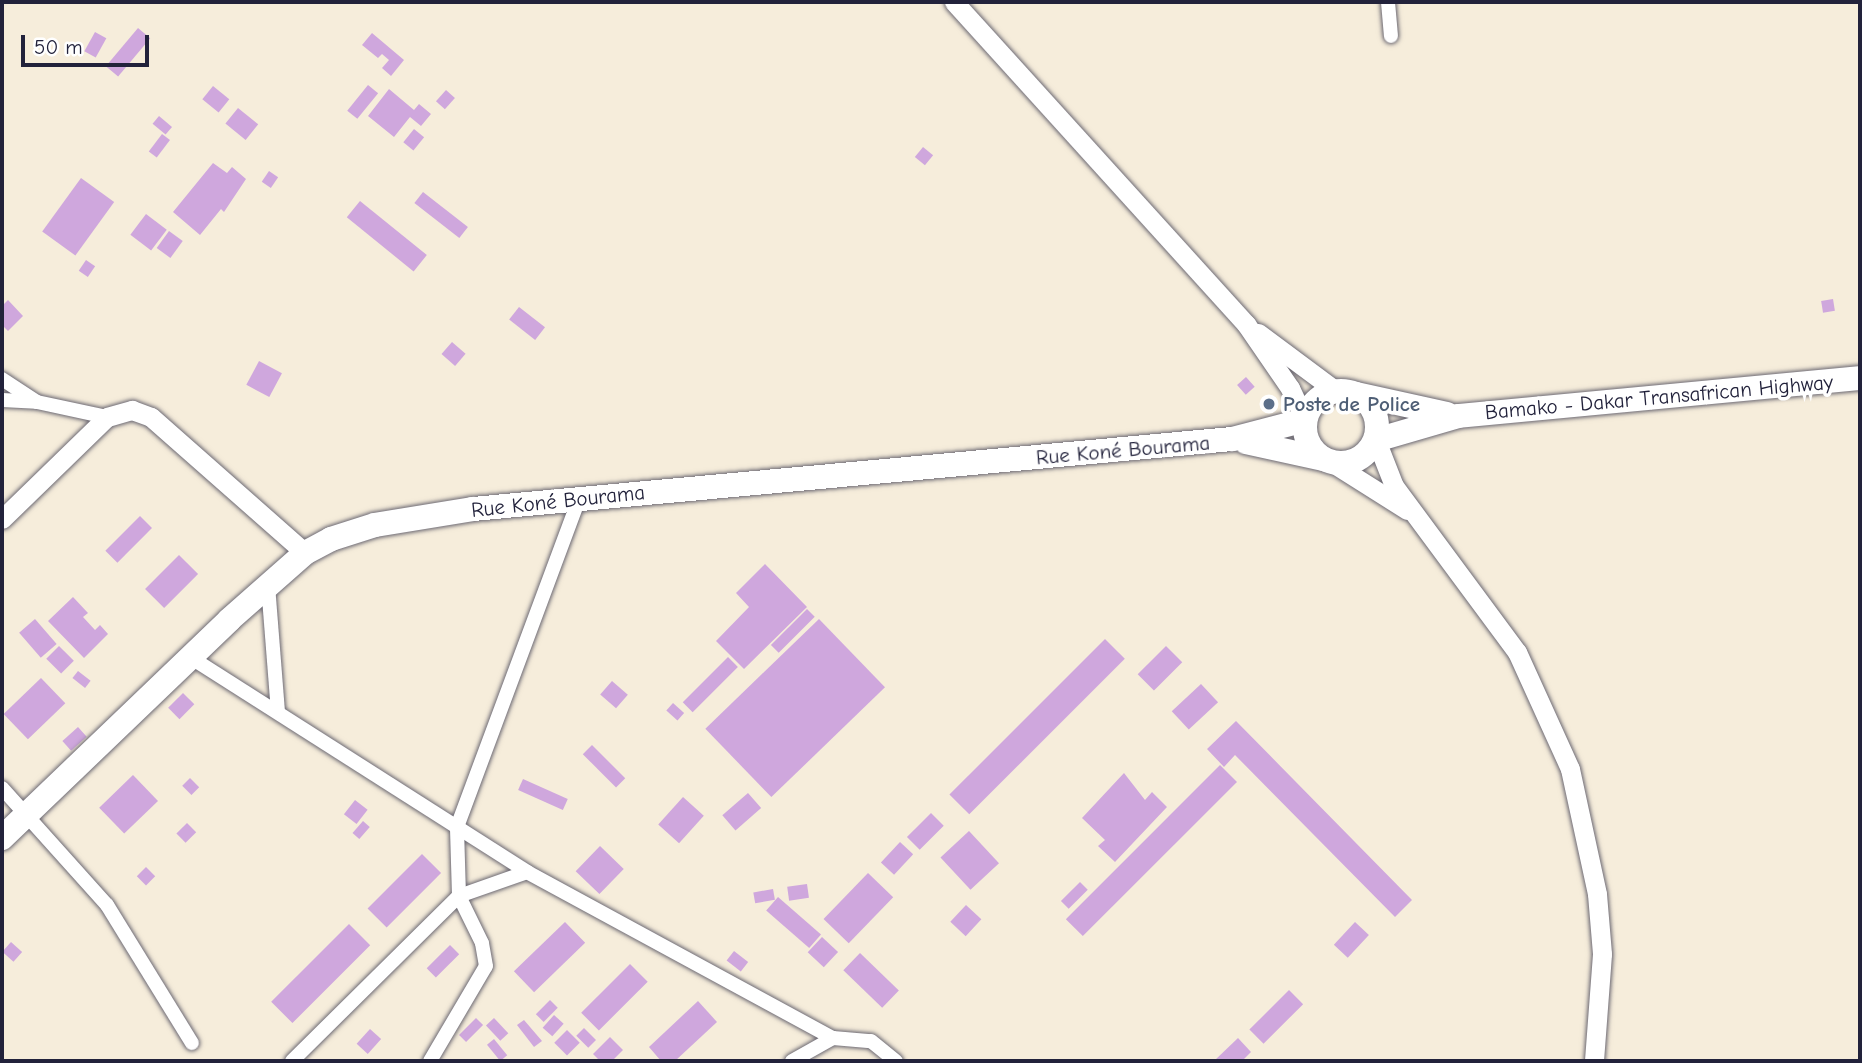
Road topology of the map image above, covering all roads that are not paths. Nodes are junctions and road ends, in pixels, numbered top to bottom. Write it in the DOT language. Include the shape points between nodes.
graph roads {
  1 [pos="954,2"];
  2 [pos="1388,2"];
  3 [pos="1391,36"];
  4 [pos="1246,324"];
  5 [pos="1860,378"];
  6 [pos="2,379"];
  7 [pos="1342,391"];
  8 [pos="2,400"];
  9 [pos="37,402"];
  10 [pos="1458,416"];
  11 [pos="107,417"];
  12 [pos="1306,420"];
  13 [pos="1232,439"];
  14 [pos="1376,440"];
  15 [pos="1331,461"];
  16 [pos="580,497"];
  17 [pos="1413,514"];
  18 [pos="2,519"];
  19 [pos="305,553"];
  20 [pos="268,585"];
  21 [pos="190,657"];
  22 [pos="278,712"];
  23 [pos="2,788"];
  24 [pos="26,814"];
  25 [pos="457,827"];
  26 [pos="2,838"];
  27 [pos="527,872"];
  28 [pos="459,896"];
  29 [pos="833,1038"];
  30 [pos="192,1043"];
  31 [pos="292,1061"];
  32 [pos="430,1061"];
  33 [pos="792,1061"];
  34 [pos="896,1061"];
  35 [pos="1594,1061"];
  1 -- 4 [label="main road"];
  2 -- 3 [label="street"];
  4 -- 7 [label="main road"];
  4 -- 12 [label="main road"];
  5 -- 10 [label="highway, Bamako - Dakar Transafrican Highway"];
  6 -- 9 [label="street"];
  7 -- 10 [label="highway, Bamako - Dakar Transafrican Highway"];
  7 -- 12 [label="highway" via="1316,401"];
  7 -- 14 [label="highway" via="1372,409"];
  8 -- 9 [label="street"];
  9 -- 11 [label="street"];
  10 -- 14 [label="highway, Bamako - Dakar Transafrican Highway"];
  11 -- 18 [label="main road"];
  11 -- 19 [label="main road" via="132,410 151,417"];
  12 -- 13 [label="highway, Rue Koné Bourama"];
  12 -- 15 [label="highway" via="1310,446"];
  13 -- 15 [label="highway, Rue Koné Bourama"];
  13 -- 16 [label="highway, Rue Koné Bourama"];
  14 -- 15 [label="highway" via="1358,458"];
  14 -- 17 [label="main road" via="1394,486"];
  15 -- 17 [label="main road"];
  16 -- 19 [label="highway, Rue Koné Bourama" via="375,525"];
  16 -- 25 [label="street"];
  17 -- 35 [label="main road" via="1517,652 1570,769 1597,894 1602,954"];
  19 -- 20 [label="highway, Rue Koné Bourama"];
  20 -- 21 [label="highway, Rue Koné Bourama"];
  20 -- 22 [label="street"];
  21 -- 22 [label="street"];
  21 -- 24 [label="highway, Rue Koné Bourama"];
  22 -- 25 [label="street"];
  23 -- 24 [label="street"];
  24 -- 26 [label="highway, Rue Koné Bourama"];
  24 -- 30 [label="street" via="107,905"];
  25 -- 27 [label="street"];
  25 -- 28 [label="street"];
  27 -- 28 [label="street"];
  27 -- 29 [label="street"];
  28 -- 31 [label="street"];
  28 -- 32 [label="street" via="482,943 486,966"];
  29 -- 33 [label="street"];
  29 -- 34 [label="street" via="871,1041"];
}
